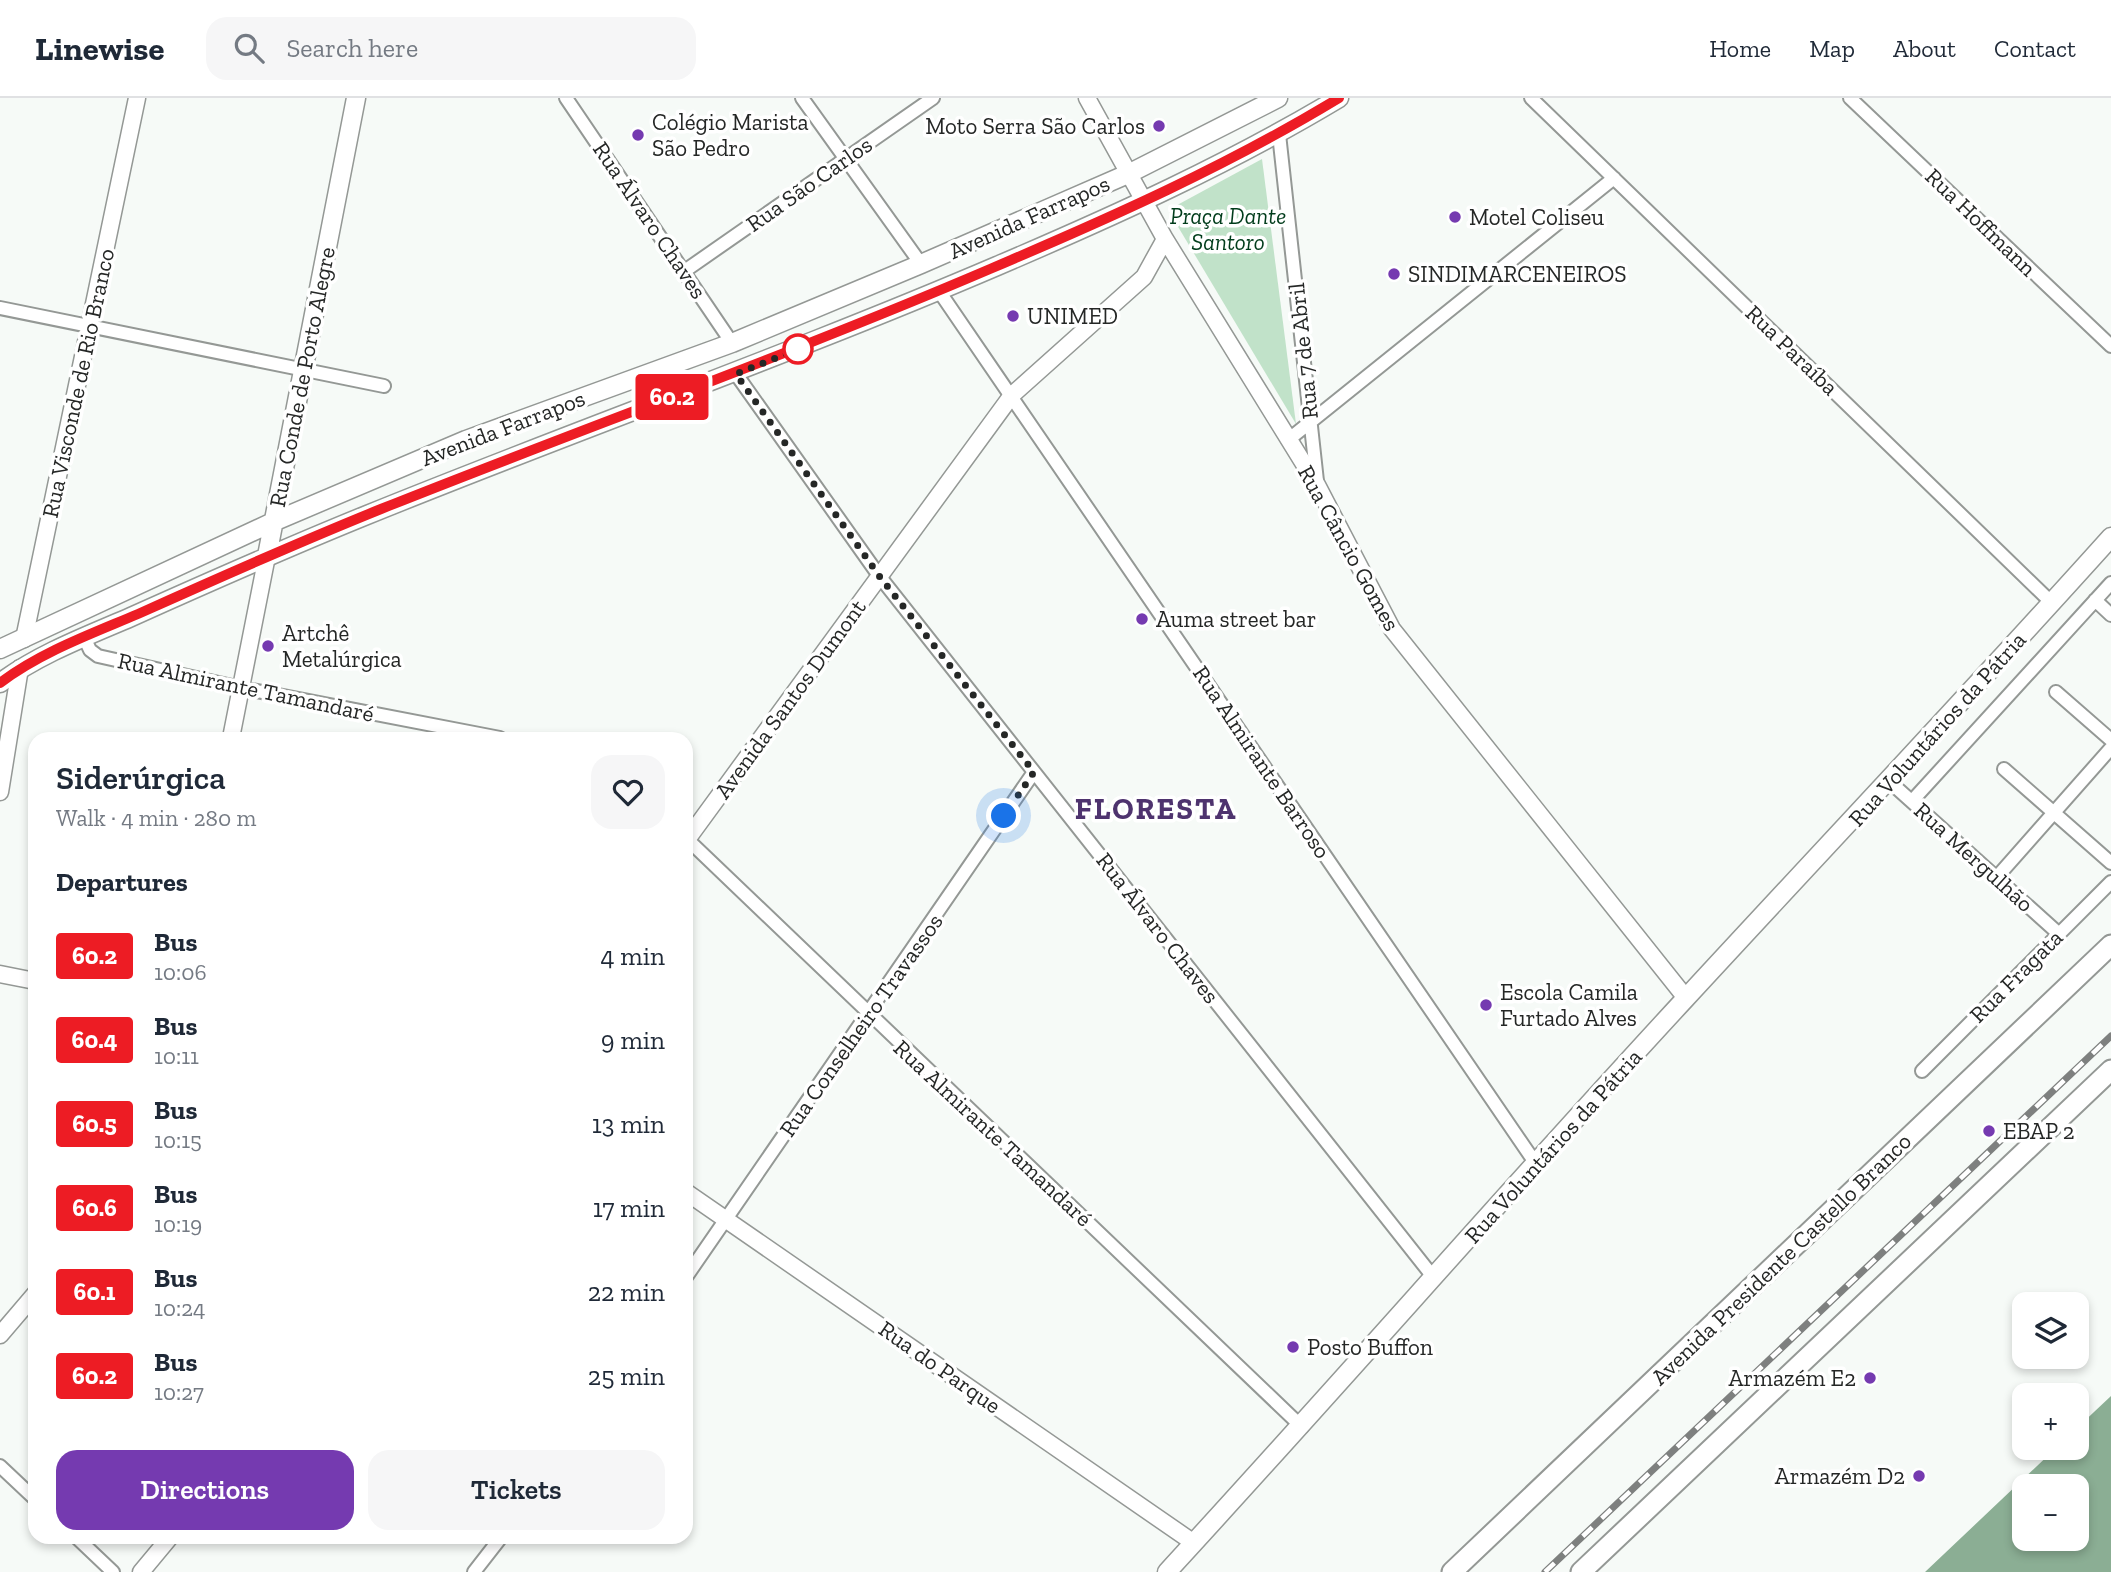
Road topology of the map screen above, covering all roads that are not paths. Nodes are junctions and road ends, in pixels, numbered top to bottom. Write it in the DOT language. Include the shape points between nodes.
graph roads {
  1 [pos="136,98"];
  2 [pos="356,98"];
  3 [pos="566,98"];
  4 [pos="802,98"];
  5 [pos="933,98"];
  6 [pos="1087,98"];
  7 [pos="1339,98"];
  8 [pos="1531,98"];
  9 [pos="1850,98"];
  10 [pos="1274,99"];
  11 [pos="1279,134"];
  12 [pos="845,160"];
  13 [pos="1130,173"];
  14 [pos="1614,178"];
  15 [pos="1145,203"];
  16 [pos="1165,239"];
  17 [pos="921,264"];
  18 [pos="685,270"];
  19 [pos="939,291"];
  20 [pos="0,308"];
  21 [pos="90,326"];
  22 [pos="732,343"];
  23 [pos="2111,346"];
  24 [pos="304,370"];
  25 [pos="736,374"];
  26 [pos="384,386"];
  27 [pos="1012,395"];
  28 [pos="1311,421"];
  29 [pos="1288,440"];
  30 [pos="1317,485"];
  31 [pos="273,522"];
  32 [pos="2111,537"];
  33 [pos="267,556"];
  34 [pos="880,577"];
  35 [pos="2111,583"];
  36 [pos="2095,600"];
  37 [pos="2052,603"];
  38 [pos="2111,615"];
  39 [pos="0,635"];
  40 [pos="85,638"];
  41 [pos="24,639"];
  42 [pos="0,649"];
  43 [pos="20,668"];
  44 [pos="0,682"];
  45 [pos="241,688"];
  46 [pos="2056,692"];
  47 [pos="232,732"];
  48 [pos="469,732"];
  49 [pos="2111,740"];
  50 [pos="2111,748"];
  51 [pos="2004,769"];
  52 [pos="1034,772"];
  53 [pos="1890,782"];
  54 [pos="0,792"];
  55 [pos="1912,802"];
  56 [pos="2054,813"];
  57 [pos="693,830"];
  58 [pos="693,846"];
  59 [pos="2111,863"];
  60 [pos="1997,877"];
  61 [pos="2111,882"];
  62 [pos="2058,933"];
  63 [pos="2111,945"];
  64 [pos="0,974"];
  65 [pos="28,980"];
  66 [pos="1686,998"];
  67 [pos="868,1015"];
  68 [pos="2111,1070"];
  69 [pos="1922,1072"];
  70 [pos="1536,1164"];
  71 [pos="693,1197"];
  72 [pos="726,1219"];
  73 [pos="693,1267"];
  74 [pos="1434,1278"];
  75 [pos="28,1302"];
  76 [pos="0,1335"];
  77 [pos="1302,1427"];
  78 [pos="0,1466"];
  79 [pos="28,1492"];
  80 [pos="1194,1543"];
  81 [pos="83,1544"];
  82 [pos="164,1544"];
  83 [pos="496,1544"];
  84 [pos="113,1572"];
  85 [pos="141,1572"];
  86 [pos="474,1572"];
  87 [pos="1167,1572"];
  88 [pos="1452,1572"];
  89 [pos="1581,1572"];
  1 -- 21 [label="street, Rua Visconde de Rio Branco"];
  2 -- 24 [label="main road, Rua Conde de Porto Alegre"];
  3 -- 18 [label="street, Rua Álvaro Chaves"];
  4 -- 12 [label="street"];
  5 -- 12 [label="street, Rua São Carlos"];
  6 -- 13 [label="street, Rua Câncio Gomes"];
  7 -- 11 [label="main road, Avenida Farrapos"];
  8 -- 14 [label="street, Rua Paraíba"];
  9 -- 23 [label="street, Rua Hoffmann"];
  10 -- 13 [label="main road, Avenida Farrapos"];
  11 -- 15 [label="main road, Avenida Farrapos"];
  11 -- 28 [label="street, Rua 7 de Abril"];
  12 -- 17 [label="street"];
  12 -- 18 [label="street, Rua São Carlos"];
  13 -- 15 [label="street, Rua Câncio Gomes"];
  13 -- 17 [label="main road, Avenida Farrapos"];
  14 -- 28 [label="street"];
  14 -- 37 [label="street, Rua Paraíba"];
  15 -- 16 [label="street, Rua Câncio Gomes"];
  15 -- 19 [label="main road, Avenida Farrapos"];
  16 -- 27 [label="street, Avenida Santos Dumont" via="1144,277"];
  16 -- 29 [label="street, Rua Câncio Gomes"];
  17 -- 22 [label="main road, Avenida Farrapos"];
  18 -- 22 [label="street, Rua Álvaro Chaves"];
  19 -- 25 [label="main road, Avenida Farrapos"];
  19 -- 27 [label="street, Rua Almirante Barroso"];
  20 -- 21 [label="street"];
  21 -- 24 [label="street"];
  21 -- 41 [label="street, Rua Visconde de Rio Branco"];
  22 -- 31 [label="main road, Avenida Farrapos" via="466,440"];
  24 -- 26 [label="street"];
  24 -- 31 [label="main road, Rua Conde de Porto Alegre"];
  25 -- 33 [label="main road, Avenida Farrapos"];
  25 -- 34 [label="street, Rua Álvaro Chaves"];
  27 -- 34 [label="street, Avenida Santos Dumont"];
  27 -- 70 [label="street, Rua Almirante Barroso"];
  28 -- 29 [label="street"];
  28 -- 30 [label="street, Rua 7 de Abril"];
  29 -- 30 [label="street, Rua Câncio Gomes"];
  30 -- 66 [label="street, Rua Câncio Gomes" via="1392,629"];
  31 -- 33 [label="main road, Rua Conde de Porto Alegre"];
  31 -- 41 [label="main road, Avenida Farrapos"];
  32 -- 37 [label="main road, Rua Voluntários da Pátria"];
  33 -- 40 [label="main road, Avenida Farrapos"];
  33 -- 45 [label="street, Rua Conde de Porto Alegre"];
  34 -- 52 [label="street, Rua Álvaro Chaves"];
  34 -- 57 [label="street, Avenida Santos Dumont"];
  35 -- 36 [label="street"];
  36 -- 38 [label="street"];
  36 -- 55 [label="street"];
  37 -- 53 [label="main road, Rua Voluntários da Pátria"];
  39 -- 41 [label="main road"];
  40 -- 43 [label="main road, Avenida Farrapos"];
  40 -- 45 [label="street, Rua Almirante Tamandaré" via="98,656"];
  41 -- 42 [label="main road, Avenida Farrapos"];
  41 -- 43 [label="main road, Rua Visconde de Rio Branco"];
  43 -- 44 [label="main road, Avenida Farrapos"];
  43 -- 54 [label="street"];
  45 -- 47 [label="street, Rua Conde de Porto Alegre"];
  45 -- 48 [label="street, Rua Almirante Tamandaré"];
  46 -- 49 [label="street"];
  50 -- 56 [label="street"];
  51 -- 56 [label="street"];
  52 -- 67 [label="street, Rua Conselheiro Travassos"];
  52 -- 74 [label="street, Rua Álvaro Chaves"];
  53 -- 55 [label="street, Rua Mergulhão"];
  53 -- 66 [label="main road, Rua Voluntários da Pátria"];
  55 -- 60 [label="street, Rua Mergulhão"];
  56 -- 59 [label="street"];
  56 -- 60 [label="street"];
  58 -- 67 [label="street, Rua Almirante Tamandaré"];
  60 -- 62 [label="street, Rua Mergulhão"];
  61 -- 62 [label="street, Rua Fragata"];
  62 -- 69 [label="street, Rua Fragata"];
  63 -- 88 [label="main road, Avenida Presidente Castello Branco"];
  64 -- 65 [label="street"];
  66 -- 70 [label="main road, Rua Voluntários da Pátria"];
  67 -- 72 [label="street, Rua Conselheiro Travassos"];
  67 -- 77 [label="street, Rua Almirante Tamandaré"];
  68 -- 89 [label="main road"];
  70 -- 74 [label="main road, Rua Voluntários da Pátria"];
  71 -- 72 [label="street, Rua do Parque"];
  72 -- 73 [label="street, Rua Conselheiro Travassos"];
  72 -- 80 [label="street, Rua do Parque"];
  74 -- 77 [label="main road, Rua Voluntários da Pátria"];
  75 -- 76 [label="street"];
  77 -- 80 [label="main road, Rua Voluntários da Pátria"];
  78 -- 79 [label="street"];
  80 -- 87 [label="main road, Rua Voluntários da Pátria"];
  81 -- 84 [label="street"];
  82 -- 85 [label="street"];
  83 -- 86 [label="street"];
}
